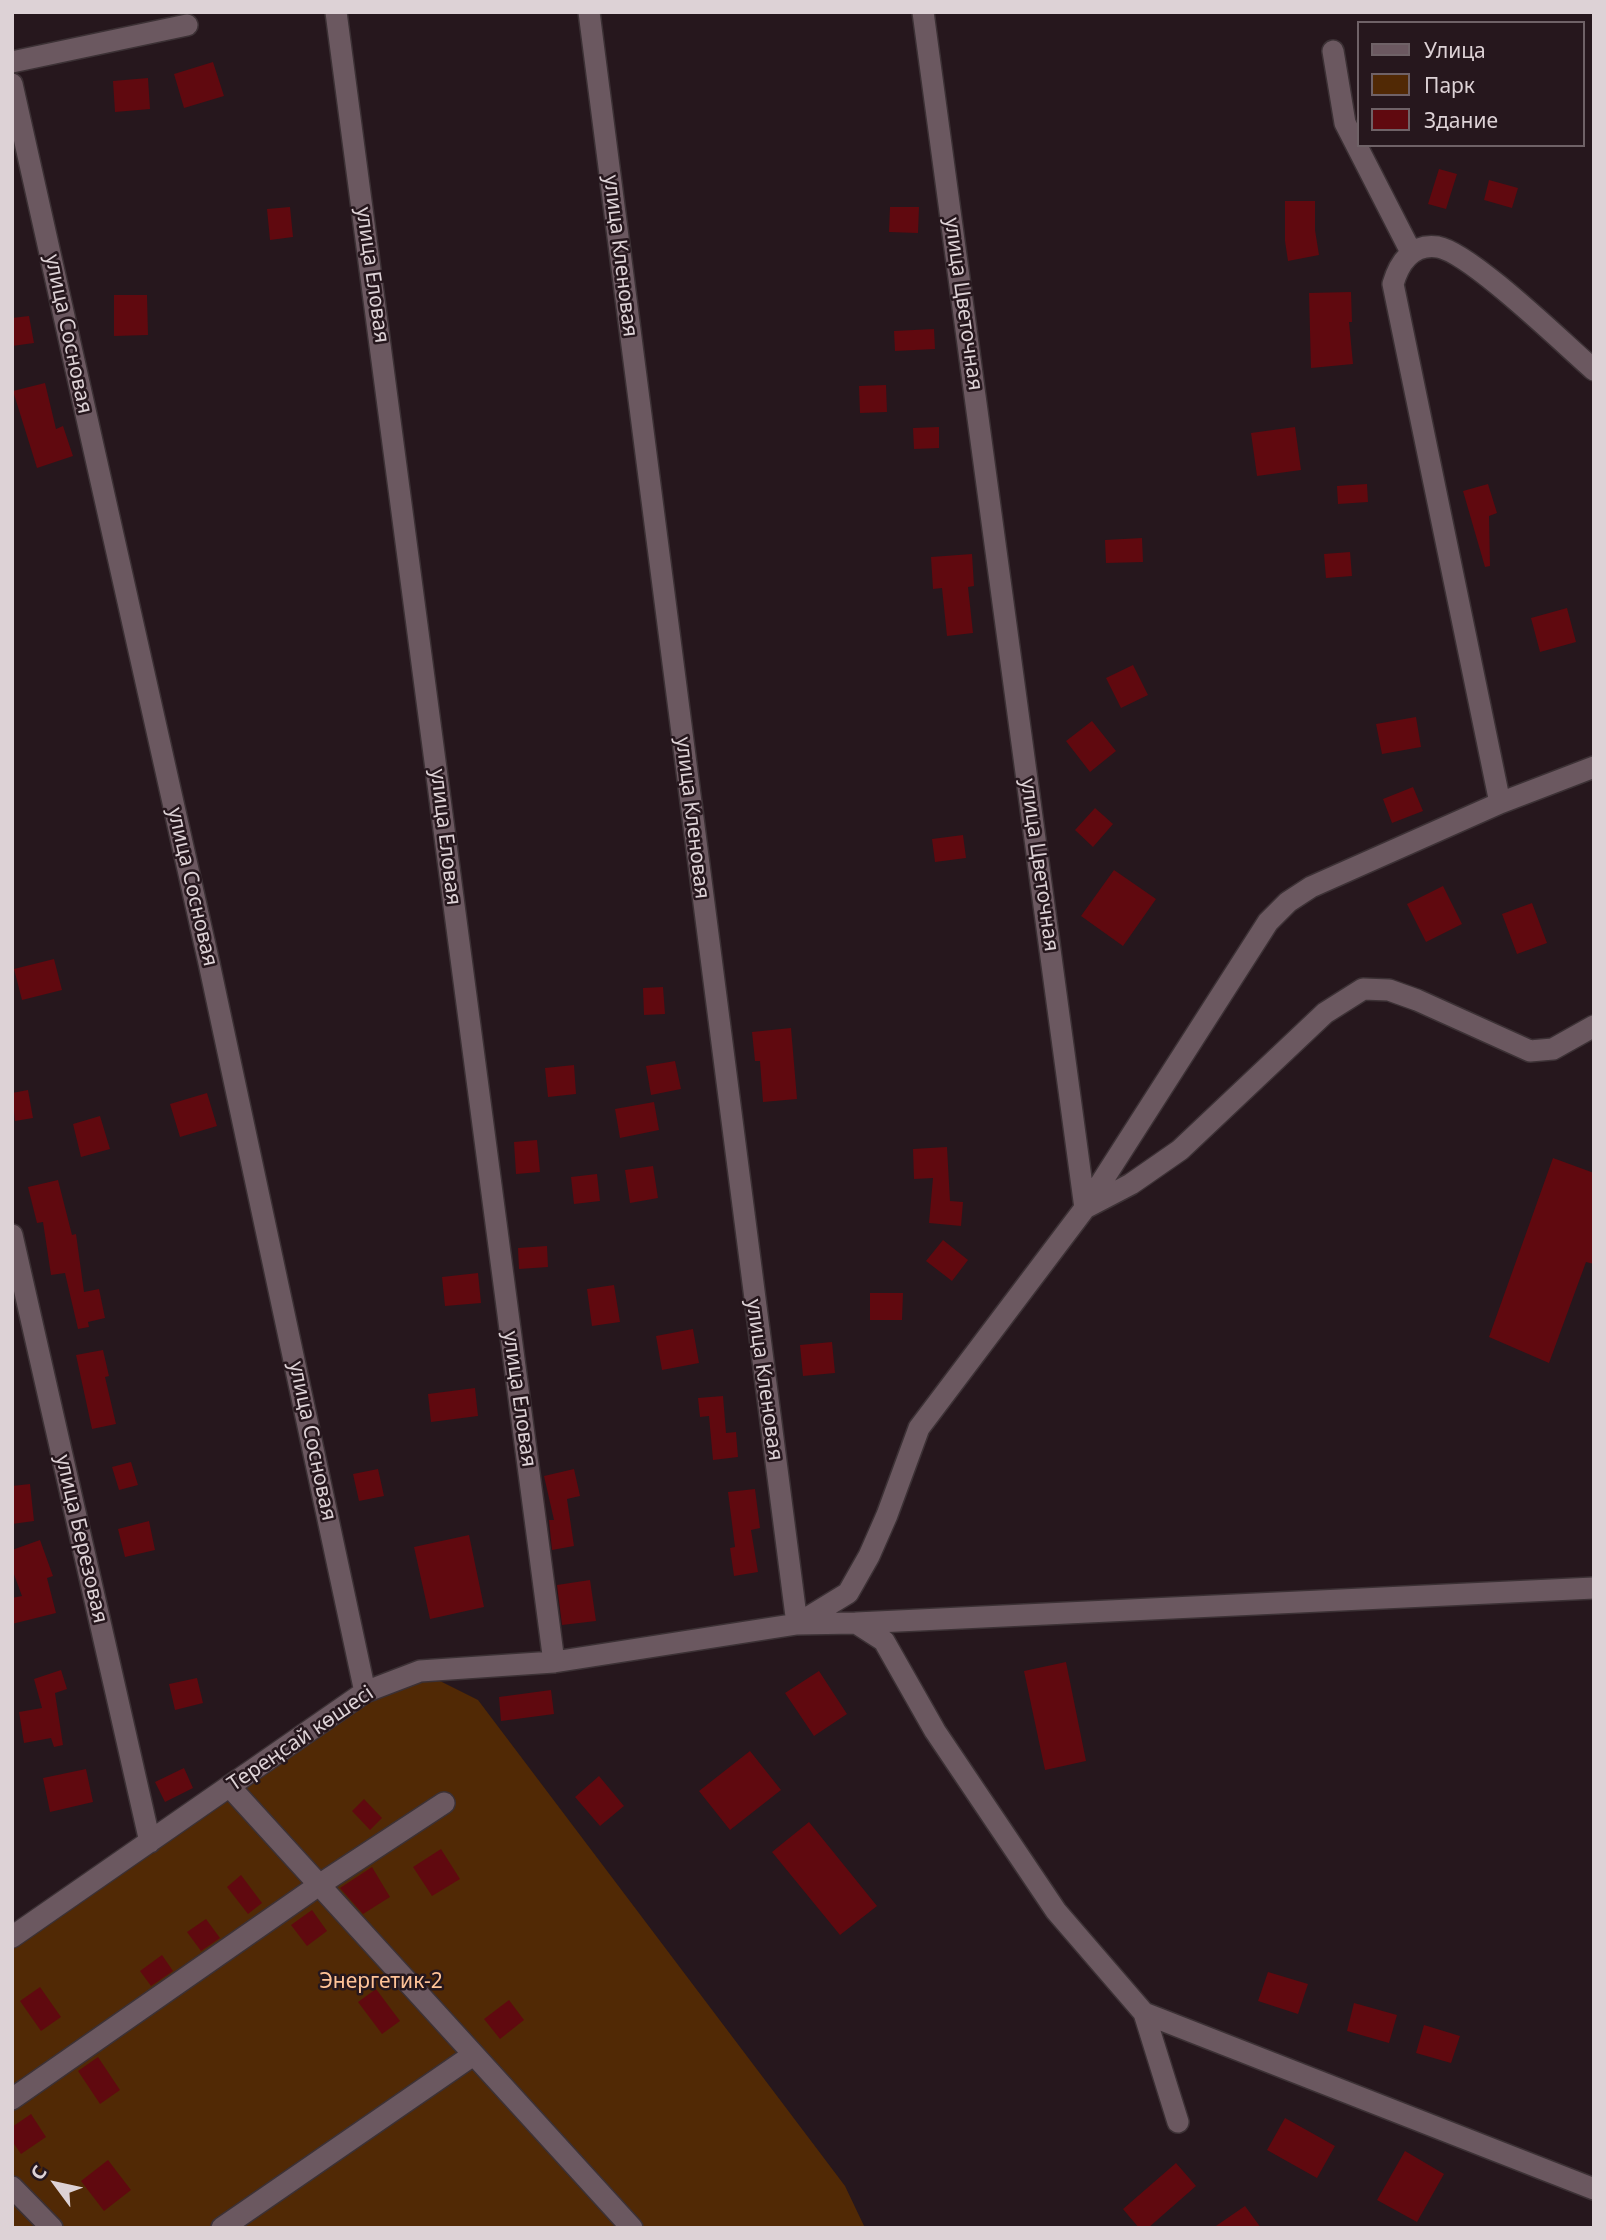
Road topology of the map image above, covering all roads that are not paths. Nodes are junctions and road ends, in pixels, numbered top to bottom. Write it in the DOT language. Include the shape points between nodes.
graph roads {
  1 [pos="336,12"];
  2 [pos="589,12"];
  3 [pos="923,12"];
  4 [pos="187,24"];
  5 [pos="1333,51"];
  6 [pos="12,62"];
  7 [pos="12,84"];
  8 [pos="1411,252"];
  9 [pos="1594,370"];
  10 [pos="1594,767"];
  11 [pos="1500,803"];
  12 [pos="1594,1026"];
  13 [pos="1085,1208"];
  14 [pos="12,1235"];
  15 [pos="1594,1588"];
  16 [pos="856,1623"];
  17 [pos="797,1624"];
  18 [pos="554,1662"];
  19 [pos="365,1692"];
  20 [pos="230,1787"];
  21 [pos="444,1803"];
  22 [pos="150,1842"];
  23 [pos="319,1885"];
  24 [pos="12,1937"];
  25 [pos="1144,2013"];
  26 [pos="473,2055"];
  27 [pos="12,2099"];
  28 [pos="1178,2122"];
  29 [pos="12,2187"];
  30 [pos="1594,2189"];
  31 [pos="52,2228"];
  32 [pos="222,2228"];
  33 [pos="632,2228"];
  1 -- 18 [label="street, улица Еловая"];
  2 -- 17 [label="street, улица Кленовая"];
  3 -- 13 [label="street, улица Цветочная"];
  4 -- 6 [label="street"];
  5 -- 8 [label="street" via="1345,124"];
  7 -- 19 [label="street, улица Сосновая" via="212,976"];
  8 -- 9 [label="street" via="1436,247 1464,258"];
  8 -- 11 [label="street" via="1398,265 1393,284"];
  10 -- 11 [label="street"];
  11 -- 13 [label="street" via="1311,887 1288,902 1268,922"];
  12 -- 13 [label="street" via="1553,1049 1530,1051 1417,1000 1389,990 1363,989 1325,1013 1180,1150"];
  13 -- 17 [label="street" via="919,1428 869,1556 848,1593"];
  14 -- 22 [label="street, улица Березовая"];
  15 -- 16 [label="street"];
  16 -- 17 [label="street"];
  16 -- 25 [label="street" via="884,1641 934,1731 1056,1911"];
  17 -- 18 [label="street, Тереңсай көшесі"];
  18 -- 19 [label="street, Тереңсай көшесі" via="421,1671"];
  19 -- 20 [label="street, Тереңсай көшесі"];
  20 -- 22 [label="street, Тереңсай көшесі"];
  20 -- 23 [label="street"];
  21 -- 23 [label="street"];
  22 -- 24 [label="street, Тереңсай көшесі"];
  23 -- 26 [label="street"];
  23 -- 27 [label="street"];
  25 -- 28 [label="street"];
  25 -- 30 [label="street"];
  26 -- 32 [label="street"];
  26 -- 33 [label="street"];
  29 -- 31 [label="street"];
}
